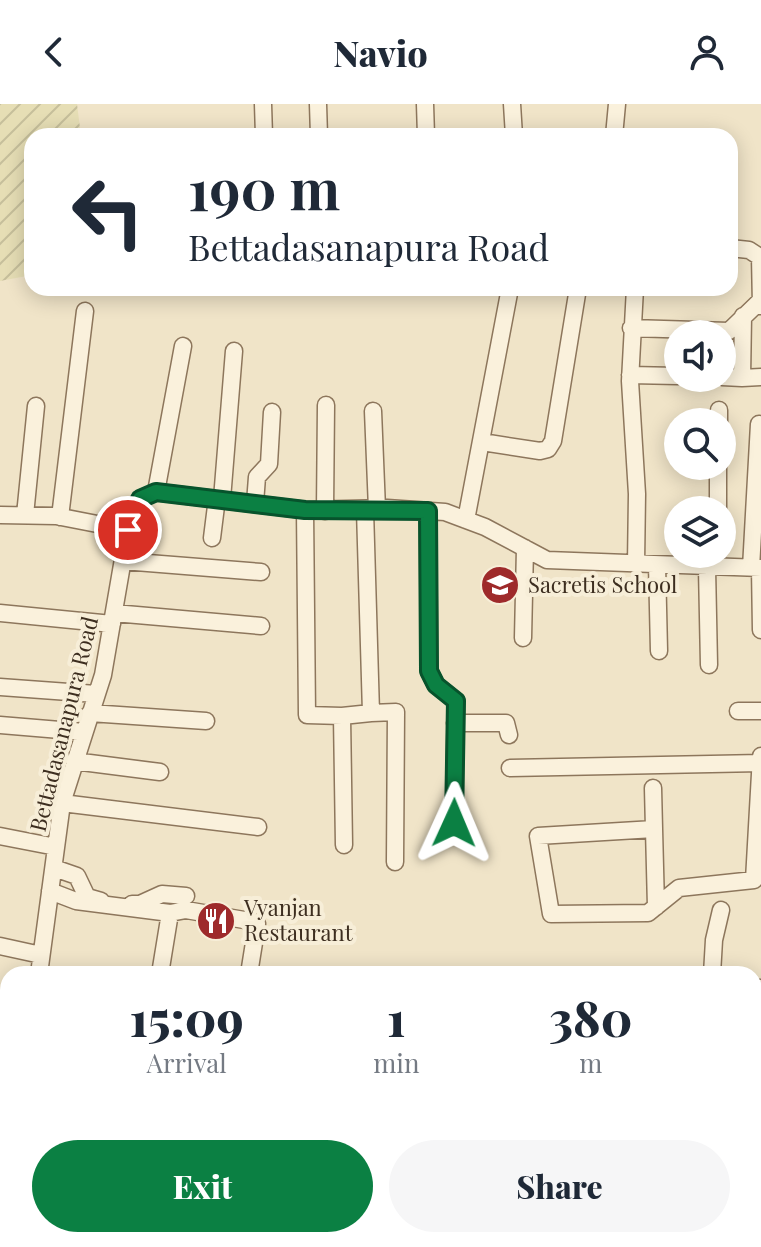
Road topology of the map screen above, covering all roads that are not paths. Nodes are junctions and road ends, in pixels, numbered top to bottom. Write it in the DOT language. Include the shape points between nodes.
graph roads {
  1 [pos="263,104"];
  2 [pos="318,104"];
  3 [pos="425,104"];
  4 [pos="512,104"];
  5 [pos="617,104"];
  6 [pos="264,128"];
  7 [pos="319,128"];
  8 [pos="426,128"];
  9 [pos="514,128"];
  10 [pos="615,128"];
  11 [pos="738,249"];
  12 [pos="761,252"];
  13 [pos="509,296"];
  14 [pos="577,296"];
  15 [pos="634,296"];
  16 [pos="760,304"];
  17 [pos="85,311"];
  18 [pos="743,316"];
  19 [pos="631,328"];
  20 [pos="183,346"];
  21 [pos="234,351"];
  22 [pos="630,375"];
  23 [pos="664,376"];
  24 [pos="761,377"];
  25 [pos="736,378"];
  26 [pos="742,378"];
  27 [pos="326,405"];
  28 [pos="36,406"];
  29 [pos="373,411"];
  30 [pos="272,412"];
  31 [pos="759,424"];
  32 [pos="482,442"];
  33 [pos="156,492"];
  34 [pos="220,499"];
  35 [pos="255,503"];
  36 [pos="305,510"];
  37 [pos="371,510"];
  38 [pos="325,511"];
  39 [pos="428,511"];
  40 [pos="0,515"];
  41 [pos="25,515"];
  42 [pos="60,517"];
  43 [pos="466,520"];
  44 [pos="128,530"];
  45 [pos="212,538"];
  46 [pos="525,548"];
  47 [pos="123,561"];
  48 [pos="636,564"];
  49 [pos="657,565"];
  50 [pos="664,565"];
  51 [pos="736,566"];
  52 [pos="714,568"];
  53 [pos="757,568"];
  54 [pos="261,572"];
  55 [pos="0,613"];
  56 [pos="113,618"];
  57 [pos="261,626"];
  58 [pos="761,630"];
  59 [pos="523,638"];
  60 [pos="659,651"];
  61 [pos="709,665"];
  62 [pos="0,687"];
  63 [pos="96,694"];
  64 [pos="738,711"];
  65 [pos="761,711"];
  66 [pos="90,713"];
  67 [pos="371,713"];
  68 [pos="342,716"];
  69 [pos="206,721"];
  70 [pos="455,723"];
  71 [pos="0,725"];
  72 [pos="84,732"];
  73 [pos="509,735"];
  74 [pos="761,756"];
  75 [pos="74,761"];
  76 [pos="761,763"];
  77 [pos="510,768"];
  78 [pos="160,772"];
  79 [pos="653,788"];
  80 [pos="62,803"];
  81 [pos="454,823"];
  82 [pos="258,827"];
  83 [pos="654,829"];
  84 [pos="0,836"];
  85 [pos="344,845"];
  86 [pos="56,847"];
  87 [pos="395,862"];
  88 [pos="54,868"];
  89 [pos="50,891"];
  90 [pos="186,896"];
  91 [pos="656,907"];
  92 [pos="721,910"];
  93 [pos="170,913"];
  94 [pos="0,946"];
  95 [pos="41,955"];
  96 [pos="40,966"];
  97 [pos="161,966"];
  98 [pos="250,966"];
  99 [pos="712,966"];
  1 -- 6 [label="street"];
  2 -- 7 [label="street"];
  3 -- 8 [label="street"];
  4 -- 9 [label="street"];
  5 -- 10 [label="street"];
  11 -- 12 [label="street"];
  12 -- 16 [label="street"];
  13 -- 32 [label="street"];
  14 -- 32 [label="street" via="548,449"];
  15 -- 19 [label="street"];
  16 -- 18 [label="street"];
  17 -- 42 [label="street"];
  18 -- 19 [label="street" via="729,331"];
  18 -- 26 [label="street"];
  19 -- 22 [label="street"];
  20 -- 33 [label="street"];
  21 -- 34 [label="street"];
  22 -- 23 [label="street"];
  22 -- 48 [label="street"];
  24 -- 26 [label="street"];
  25 -- 26 [label="street"];
  27 -- 38 [label="street"];
  28 -- 41 [label="street"];
  29 -- 37 [label="street"];
  30 -- 35 [label="street" via="269,464 257,477"];
  31 -- 53 [label="street"];
  32 -- 43 [label="street"];
  33 -- 34 [label="street"];
  33 -- 44 [label="street, Bettadasanapura Road" via="140,499"];
  34 -- 35 [label="street"];
  34 -- 45 [label="street"];
  35 -- 36 [label="street"];
  36 -- 38 [label="street"];
  36 -- 68 [label="street" via="307,715"];
  37 -- 38 [label="street"];
  37 -- 39 [label="street"];
  37 -- 67 [label="street"];
  39 -- 43 [label="street"];
  39 -- 70 [label="street" via="429,671 436,685 456,701"];
  40 -- 41 [label="street"];
  41 -- 42 [label="street"];
  42 -- 44 [label="street"];
  43 -- 46 [label="street"];
  44 -- 47 [label="street, Bettadasanapura Road"];
  46 -- 48 [label="street" via="547,560"];
  46 -- 59 [label="street"];
  47 -- 54 [label="street"];
  47 -- 56 [label="street, Bettadasanapura Road"];
  48 -- 49 [label="street"];
  49 -- 50 [label="street"];
  49 -- 60 [label="street"];
  51 -- 53 [label="street"];
  52 -- 61 [label="street"];
  53 -- 58 [label="street"];
  55 -- 56 [label="street"];
  56 -- 57 [label="street"];
  56 -- 63 [label="street, Bettadasanapura Road"];
  62 -- 63 [label="street"];
  63 -- 66 [label="street, Bettadasanapura Road"];
  64 -- 65 [label="street"];
  66 -- 69 [label="street"];
  66 -- 72 [label="street, Bettadasanapura Road"];
  67 -- 68 [label="street"];
  67 -- 87 [label="street" via="396,712"];
  68 -- 85 [label="street"];
  70 -- 73 [label="street" via="506,723"];
  70 -- 81 [label="street"];
  71 -- 72 [label="street"];
  72 -- 75 [label="street, Bettadasanapura Road"];
  74 -- 76 [label="street"];
  75 -- 78 [label="street"];
  75 -- 80 [label="street, Bettadasanapura Road"];
  76 -- 77 [label="street"];
  76 -- 91 [label="street" via="754,880 679,888"];
  79 -- 83 [label="street"];
  80 -- 82 [label="street"];
  80 -- 86 [label="street, Bettadasanapura Road"];
  83 -- 91 [label="street"];
  83 -- 91 [label="street" via="538,836 551,914 648,913"];
  84 -- 86 [label="street"];
  86 -- 88 [label="street, Bettadasanapura Road"];
  88 -- 89 [label="street, Bettadasanapura Road"];
  88 -- 90 [label="street" via="77,876 87,897 95,899 140,904 162,894"];
  89 -- 93 [label="street" via="76,901"];
  89 -- 95 [label="street, Bettadasanapura Road"];
  92 -- 99 [label="street"];
  93 -- 97 [label="street"];
  93 -- 98 [label="street" via="186,910 257,924"];
  94 -- 95 [label="street"];
  95 -- 96 [label="street, Bettadasanapura Road"];
}
